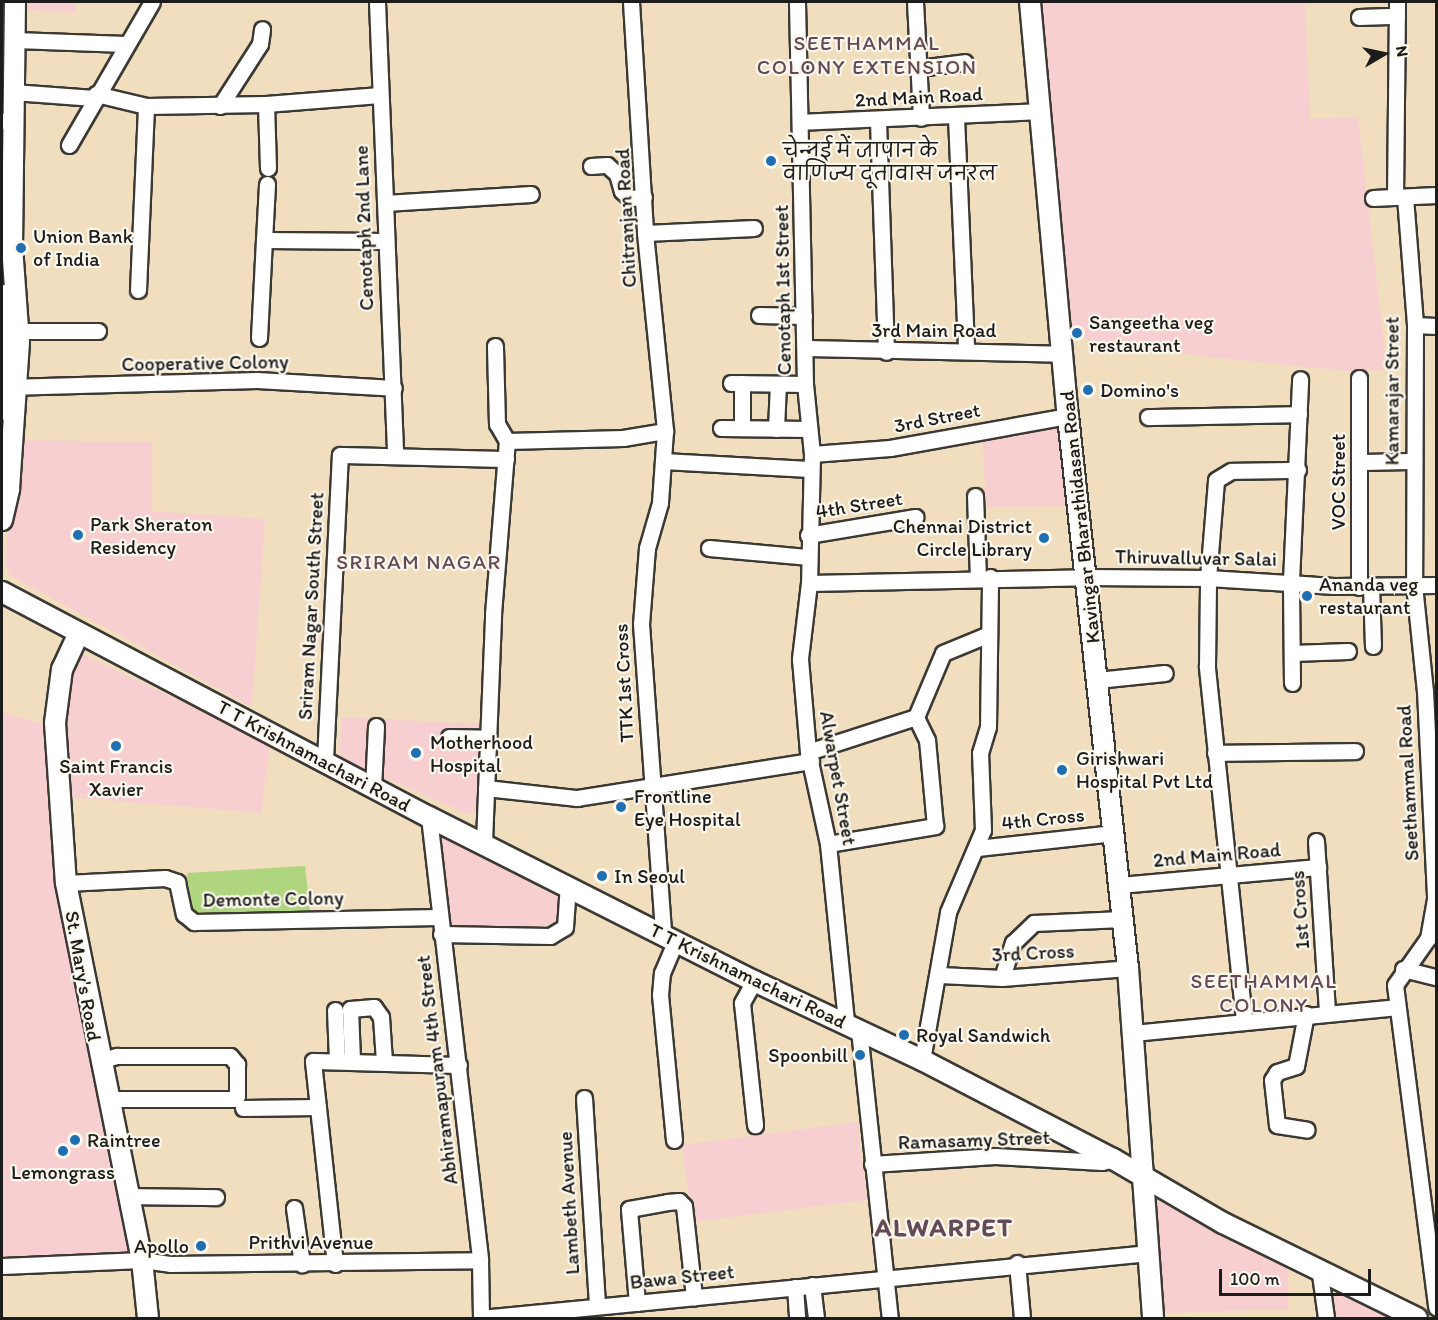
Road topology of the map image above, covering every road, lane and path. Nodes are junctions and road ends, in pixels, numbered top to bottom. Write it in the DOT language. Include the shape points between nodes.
graph roads {
  1 [pos="3,2"];
  2 [pos="15,2"];
  3 [pos="152,2"];
  4 [pos="377,2"];
  5 [pos="631,2"];
  6 [pos="797,2"];
  7 [pos="915,2"];
  8 [pos="1030,2"];
  9 [pos="1397,9"];
  10 [pos="1359,17"];
  11 [pos="262,29"];
  12 [pos="15,40"];
  13 [pos="126,44"];
  14 [pos="965,62"];
  15 [pos="919,68"];
  16 [pos="13,92"];
  17 [pos="380,95"];
  18 [pos="95,96"];
  19 [pos="266,104"];
  20 [pos="146,106"];
  21 [pos="220,106"];
  22 [pos="1040,111"];
  23 [pos="956,117"];
  24 [pos="921,118"];
  25 [pos="2,121"];
  26 [pos="878,121"];
  27 [pos="800,122"];
  28 [pos="69,145"];
  29 [pos="591,166"];
  30 [pos="268,168"];
  31 [pos="267,184"];
  32 [pos="531,194"];
  33 [pos="1437,195"];
  34 [pos="644,196"];
  35 [pos="1400,197"];
  36 [pos="1373,198"];
  37 [pos="385,203"];
  38 [pos="754,228"];
  39 [pos="645,232"];
  40 [pos="264,240"];
  41 [pos="385,241"];
  42 [pos="8,253"];
  43 [pos="3,286"];
  44 [pos="138,290"];
  45 [pos="759,315"];
  46 [pos="804,316"];
  47 [pos="1415,325"];
  48 [pos="1437,327"];
  49 [pos="18,331"];
  50 [pos="98,331"];
  51 [pos="259,338"];
  52 [pos="495,346"];
  53 [pos="805,348"];
  54 [pos="966,350"];
  55 [pos="886,352"];
  56 [pos="1064,354"];
  57 [pos="1359,378"];
  58 [pos="1300,379"];
  59 [pos="778,384"];
  60 [pos="805,384"];
  61 [pos="10,387"];
  62 [pos="394,388"];
  63 [pos="1299,414"];
  64 [pos="1068,416"];
  65 [pos="1148,417"];
  66 [pos="2,420"];
  67 [pos="721,428"];
  68 [pos="742,428"];
  69 [pos="776,429"];
  70 [pos="809,429"];
  71 [pos="665,431"];
  72 [pos="507,441"];
  73 [pos="395,454"];
  74 [pos="506,459"];
  75 [pos="663,461"];
  76 [pos="810,461"];
  77 [pos="1413,461"];
  78 [pos="1359,462"];
  79 [pos="1298,470"];
  80 [pos="975,496"];
  81 [pos="916,517"];
  82 [pos="2,520"];
  83 [pos="808,535"];
  84 [pos="709,548"];
  85 [pos="807,557"];
  86 [pos="984,577"];
  87 [pos="1087,577"];
  88 [pos="1208,578"];
  89 [pos="1291,581"];
  90 [pos="810,583"];
  91 [pos="1414,585"];
  92 [pos="1437,585"];
  93 [pos="1365,586"];
  94 [pos="6,592"];
  95 [pos="79,633"];
  96 [pos="989,634"];
  97 [pos="1373,646"];
  98 [pos="1348,651"];
  99 [pos="1292,653"];
  100 [pos="1164,674"];
  101 [pos="1097,680"];
  102 [pos="1292,683"];
  103 [pos="1431,690"];
  104 [pos="916,717"];
  105 [pos="376,726"];
  106 [pos="449,737"];
  107 [pos="488,738"];
  108 [pos="1355,751"];
  109 [pos="1215,753"];
  110 [pos="810,757"];
  111 [pos="325,760"];
  112 [pos="650,787"];
  113 [pos="373,788"];
  114 [pos="486,788"];
  115 [pos="429,817"];
  116 [pos="1113,833"];
  117 [pos="1316,841"];
  118 [pos="484,842"];
  119 [pos="828,844"];
  120 [pos="978,848"];
  121 [pos="1318,867"];
  122 [pos="1229,874"];
  123 [pos="66,883"];
  124 [pos="1119,885"];
  125 [pos="568,888"];
  126 [pos="438,917"];
  127 [pos="1122,920"];
  128 [pos="441,934"];
  129 [pos="670,937"];
  130 [pos="1128,968"];
  131 [pos="1403,969"];
  132 [pos="940,975"];
  133 [pos="1437,977"];
  134 [pos="1002,978"];
  135 [pos="754,981"];
  136 [pos="1396,1007"];
  137 [pos="338,1008"];
  138 [pos="1327,1012"];
  139 [pos="1306,1014"];
  140 [pos="1244,1020"];
  141 [pos="852,1026"];
  142 [pos="1133,1033"];
  143 [pos="344,1060"];
  144 [pos="922,1060"];
  145 [pos="99,1061"];
  146 [pos="384,1061"];
  147 [pos="459,1065"];
  148 [pos="584,1098"];
  149 [pos="108,1099"];
  150 [pos="318,1107"];
  151 [pos="243,1108"];
  152 [pos="755,1125"];
  153 [pos="1307,1130"];
  154 [pos="674,1140"];
  155 [pos="1113,1159"];
  156 [pos="872,1164"];
  157 [pos="1140,1175"];
  158 [pos="128,1196"];
  159 [pos="216,1197"];
  160 [pos="294,1208"];
  161 [pos="1149,1253"];
  162 [pos="142,1260"];
  163 [pos="480,1260"];
  164 [pos="335,1263"];
  165 [pos="1017,1263"];
  166 [pos="302,1264"];
  167 [pos="2,1266"];
  168 [pos="1320,1274"];
  169 [pos="886,1277"];
  170 [pos="812,1285"];
  171 [pos="795,1287"];
  172 [pos="694,1297"];
  173 [pos="637,1304"];
  174 [pos="597,1306"];
  175 [pos="1437,1307"];
  176 [pos="148,1318"];
  177 [pos="481,1318"];
  178 [pos="797,1318"];
  179 [pos="816,1318"];
  180 [pos="890,1318"];
  181 [pos="1022,1318"];
  182 [pos="1153,1318"];
  183 [pos="1326,1318"];
  184 [pos="1417,1318"];
  1 -- 25 [label="main road"];
  2 -- 12 [label="main road"];
  3 -- 13 [label="street"];
  4 -- 17 [label="street, Cenotaph 2nd Lane"];
  5 -- 34 [label="street, Chitranjan Road"];
  6 -- 27 [label="street, Cenotaph 1st Street"];
  7 -- 15 [label="street"];
  8 -- 22 [label="main road, Kavingar Bharathidasan Road"];
  9 -- 10 [label="street"];
  9 -- 35 [label="street, Kamarajar Street"];
  11 -- 21 [label="street" via="260,44"];
  12 -- 13 [label="street"];
  12 -- 16 [label="main road"];
  13 -- 18 [label="street"];
  14 -- 15 [label="street"];
  15 -- 24 [label="street"];
  16 -- 18 [label="street"];
  16 -- 42 [label="main road"];
  17 -- 19 [label="street"];
  17 -- 37 [label="street, Cenotaph 2nd Lane"];
  18 -- 20 [label="street"];
  18 -- 28 [label="street"];
  19 -- 21 [label="street"];
  19 -- 30 [label="street"];
  20 -- 21 [label="street"];
  20 -- 44 [label="street"];
  22 -- 23 [label="street, 2nd Main Road"];
  22 -- 56 [label="main road, Kavingar Bharathidasan Road"];
  23 -- 24 [label="street, 2nd Main Road"];
  23 -- 54 [label="street"];
  24 -- 26 [label="street, 2nd Main Road"];
  25 -- 42 [label="main road"];
  26 -- 27 [label="street, 2nd Main Road"];
  26 -- 55 [label="street"];
  27 -- 46 [label="street, Cenotaph 1st Street"];
  29 -- 34 [label="street" via="607,165 617,174 622,191 630,198"];
  31 -- 40 [label="street"];
  32 -- 37 [label="street"];
  33 -- 35 [label="street"];
  34 -- 39 [label="street, Chitranjan Road"];
  35 -- 36 [label="street"];
  35 -- 47 [label="street, Kamarajar Street"];
  37 -- 41 [label="street, Cenotaph 2nd Lane"];
  38 -- 39 [label="street"];
  39 -- 71 [label="street, Chitranjan Road"];
  40 -- 41 [label="street"];
  40 -- 51 [label="street"];
  41 -- 62 [label="street, Cenotaph 2nd Lane"];
  42 -- 43 [label="main road"];
  42 -- 49 [label="main road"];
  43 -- 61 [label="main road"];
  45 -- 46 [label="street"];
  46 -- 53 [label="street, Cenotaph 1st Street"];
  47 -- 48 [label="street"];
  47 -- 77 [label="street, Kamarajar Street"];
  49 -- 50 [label="street"];
  49 -- 61 [label="main road"];
  52 -- 72 [label="street" via="497,424"];
  53 -- 55 [label="street, 3rd Main Road"];
  53 -- 60 [label="street, Cenotaph 1st Street"];
  54 -- 55 [label="street, 3rd Main Road"];
  54 -- 56 [label="street, 3rd Main Road"];
  56 -- 64 [label="main road, Kavingar Bharathidasan Road"];
  57 -- 78 [label="street, VOC Street"];
  58 -- 63 [label="street"];
  59 -- 60 [label="street"];
  59 -- 68 [label="street" via="736,383"];
  59 -- 69 [label="street"];
  60 -- 70 [label="street, Cenotaph 1st Street"];
  61 -- 62 [label="street, Cooperative Colony" via="257,380"];
  61 -- 66 [label="main road"];
  61 -- 82 [label="main road" via="9,489"];
  62 -- 73 [label="street, Cenotaph 2nd Lane"];
  63 -- 65 [label="street"];
  63 -- 79 [label="street"];
  64 -- 76 [label="street, 3rd Street"];
  64 -- 87 [label="main road, Kavingar Bharathidasan Road"];
  67 -- 68 [label="street"];
  68 -- 69 [label="street"];
  69 -- 70 [label="street"];
  70 -- 76 [label="street, Cenotaph 1st Street"];
  71 -- 72 [label="street" via="623,438"];
  71 -- 75 [label="street, TTK 1st Cross"];
  72 -- 74 [label="street"];
  73 -- 74 [label="street"];
  73 -- 111 [label="street, Sriram Nagar South Street" via="340,455"];
  74 -- 107 [label="street"];
  75 -- 76 [label="street, 3rd Street"];
  75 -- 112 [label="street, TTK 1st Cross" via="660,503 647,548 641,624"];
  76 -- 83 [label="street, Alwarpet Street"];
  77 -- 78 [label="street"];
  77 -- 91 [label="street, Kamarajar Street"];
  78 -- 93 [label="street, VOC Street"];
  79 -- 88 [label="street" via="1231,471 1219,475"];
  79 -- 89 [label="street"];
  80 -- 86 [label="street"];
  81 -- 83 [label="street, 4th Street"];
  83 -- 85 [label="street, Alwarpet Street"];
  84 -- 85 [label="street"];
  85 -- 90 [label="street, Alwarpet Street"];
  86 -- 87 [label="street, Thiruvalluvar Salai"];
  86 -- 90 [label="street, Thiruvalluvar Salai"];
  86 -- 96 [label="street"];
  87 -- 88 [label="street, Thiruvalluvar Salai"];
  87 -- 101 [label="main road, Kavingar Bharathidasan Road"];
  88 -- 89 [label="street, Thiruvalluvar Salai"];
  88 -- 109 [label="street" via="1207,666"];
  89 -- 93 [label="street, Thiruvalluvar Salai"];
  89 -- 99 [label="street"];
  90 -- 110 [label="street, Alwarpet Street" via="800,659"];
  91 -- 92 [label="street, Thiruvalluvar Salai"];
  91 -- 93 [label="street, Thiruvalluvar Salai"];
  91 -- 103 [label="street, Seethammal Road"];
  93 -- 97 [label="street, VOC Street"];
  94 -- 95 [label="main road, T T Krishnamachari Road"];
  95 -- 111 [label="main road, T T Krishnamachari Road"];
  95 -- 123 [label="main road, St. Mary's Road" via="62,669 55,723"];
  96 -- 104 [label="street" via="943,653"];
  96 -- 120 [label="street" via="988,727 980,753 983,830"];
  98 -- 99 [label="street"];
  99 -- 102 [label="street"];
  100 -- 101 [label="street"];
  101 -- 116 [label="main road, Kavingar Bharathidasan Road"];
  103 -- 131 [label="street, Seethammal Road" via="1435,900 1428,938"];
  104 -- 110 [label="street"];
  104 -- 119 [label="street" via="927,740 934,826"];
  105 -- 113 [label="street"];
  106 -- 107 [label="street"];
  107 -- 114 [label="street"];
  108 -- 109 [label="street"];
  109 -- 122 [label="street"];
  110 -- 112 [label="street"];
  110 -- 119 [label="street, Alwarpet Street"];
  111 -- 113 [label="main road, T T Krishnamachari Road"];
  112 -- 114 [label="street" via="577,798"];
  112 -- 129 [label="street, TTK 1st Cross"];
  113 -- 115 [label="main road, T T Krishnamachari Road"];
  114 -- 118 [label="street"];
  115 -- 118 [label="main road, T T Krishnamachari Road"];
  115 -- 126 [label="street, Abhiramapuram 4th Street"];
  116 -- 120 [label="street, 4th Cross"];
  116 -- 124 [label="main road, Kavingar Bharathidasan Road"];
  117 -- 121 [label="street, 1st Cross"];
  118 -- 125 [label="main road, T T Krishnamachari Road"];
  119 -- 141 [label="street, Alwarpet Street"];
  120 -- 132 [label="street" via="948,912"];
  121 -- 122 [label="street, 2nd Main Road"];
  121 -- 138 [label="street, 1st Cross"];
  122 -- 124 [label="street, 2nd Main Road"];
  122 -- 140 [label="street"];
  123 -- 126 [label="street, Demonte Colony" via="165,878 177,882 184,914 194,922"];
  123 -- 145 [label="main road, St. Mary's Road"];
  124 -- 127 [label="main road, Kavingar Bharathidasan Road"];
  125 -- 128 [label="street" via="565,927 550,936"];
  125 -- 129 [label="main road, T T Krishnamachari Road"];
  126 -- 128 [label="street, Abhiramapuram 4th Street"];
  127 -- 130 [label="main road, Kavingar Bharathidasan Road"];
  127 -- 134 [label="street" via="1034,923 1013,943"];
  128 -- 147 [label="street, Abhiramapuram 4th Street"];
  129 -- 135 [label="main road, T T Krishnamachari Road"];
  129 -- 154 [label="street" via="660,995"];
  130 -- 134 [label="street, 3rd Cross"];
  130 -- 142 [label="main road, Kavingar Bharathidasan Road"];
  131 -- 133 [label="street"];
  131 -- 136 [label="street, Seethammal Road" via="1395,985"];
  132 -- 134 [label="street, 3rd Cross"];
  132 -- 144 [label="street"];
  135 -- 141 [label="main road, T T Krishnamachari Road"];
  135 -- 152 [label="street" via="742,1003"];
  136 -- 138 [label="street"];
  136 -- 175 [label="street, Seethammal Road"];
  137 -- 143 [label="street"];
  138 -- 139 [label="street"];
  139 -- 140 [label="street"];
  139 -- 153 [label="street" via="1296,1066 1277,1072 1272,1080 1276,1125"];
  140 -- 142 [label="street"];
  141 -- 144 [label="main road, T T Krishnamachari Road"];
  141 -- 156 [label="street, Alwarpet Street"];
  142 -- 157 [label="main road, Kavingar Bharathidasan Road"];
  143 -- 146 [label="street"];
  143 -- 146 [label="street" via="350,1009 374,1007 381,1017"];
  143 -- 150 [label="street" via="314,1061"];
  144 -- 155 [label="main road, T T Krishnamachari Road"];
  145 -- 149 [label="main road, St. Mary's Road"];
  145 -- 149 [label="street" via="117,1056 230,1056 237,1064 237,1096 233,1100"];
  146 -- 147 [label="street"];
  147 -- 163 [label="street, Abhiramapuram 4th Street"];
  148 -- 174 [label="street, Lambeth Avenue"];
  149 -- 158 [label="main road, St. Mary's Road"];
  150 -- 151 [label="street"];
  150 -- 164 [label="street"];
  155 -- 156 [label="street, Ramasamy Street" via="1102,1162 995,1156"];
  155 -- 157 [label="main road, T T Krishnamachari Road"];
  156 -- 169 [label="street, Alwarpet Street"];
  157 -- 161 [label="main road, Kavingar Bharathidasan Road"];
  157 -- 168 [label="main road, T T Krishnamachari Road"];
  158 -- 159 [label="street"];
  158 -- 162 [label="main road, St. Mary's Road"];
  160 -- 166 [label="street"];
  161 -- 165 [label="street, Bawa Street"];
  161 -- 182 [label="main road, Kavingar Bharathidasan Road"];
  162 -- 166 [label="street, Prithvi Avenue" via="170,1264"];
  162 -- 167 [label="street, Prithvi Avenue"];
  162 -- 176 [label="main road, St. Mary's Road"];
  163 -- 164 [label="street, Prithvi Avenue"];
  163 -- 177 [label="street, Abhiramapuram 4th Street"];
  164 -- 166 [label="street, Prithvi Avenue"];
  165 -- 169 [label="street, Bawa Street"];
  165 -- 181 [label="street"];
  168 -- 183 [label="street"];
  168 -- 184 [label="main road, T T Krishnamachari Road"];
  169 -- 170 [label="street, Bawa Street"];
  169 -- 180 [label="street, Alwarpet Street"];
  170 -- 171 [label="street, Bawa Street"];
  170 -- 179 [label="street"];
  171 -- 172 [label="street, Bawa Street"];
  171 -- 178 [label="street"];
  172 -- 173 [label="street, Bawa Street"];
  172 -- 173 [label="street" via="683,1204 679,1201 645,1205 630,1207 628,1214"];
  173 -- 174 [label="street, Bawa Street"];
  174 -- 177 [label="street, Bawa Street"];
}
